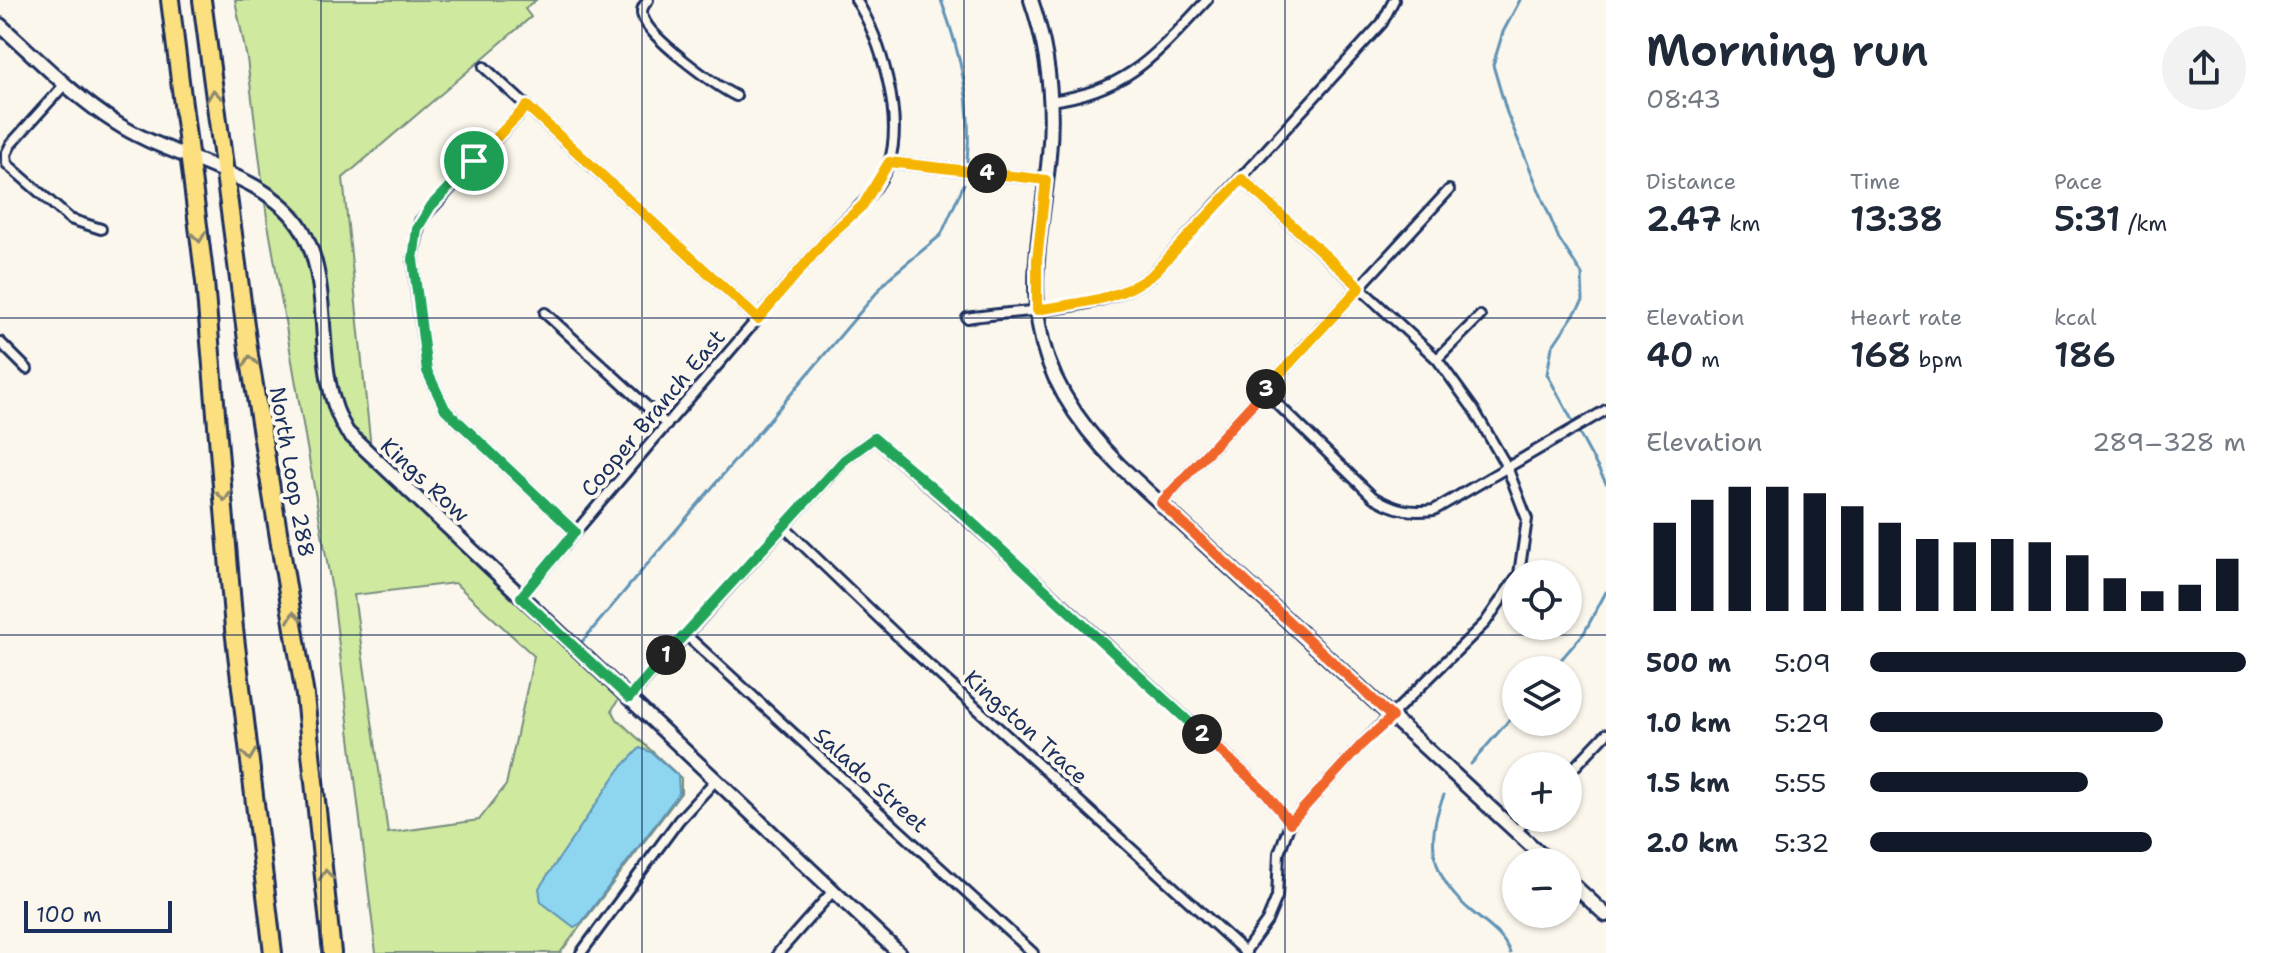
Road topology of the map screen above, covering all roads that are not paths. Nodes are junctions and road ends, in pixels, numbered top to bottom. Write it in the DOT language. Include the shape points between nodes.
graph roads {
  1 [pos="170,0"];
  2 [pos="202,0"];
  3 [pos="648,0"];
  4 [pos="856,0"];
  5 [pos="1031,0"];
  6 [pos="1207,0"];
  7 [pos="1394,0"];
  8 [pos="0,25"];
  9 [pos="484,67"];
  10 [pos="65,84"];
  11 [pos="736,96"];
  12 [pos="1050,101"];
  13 [pos="527,106"];
  14 [pos="190,160"];
  15 [pos="889,162"];
  16 [pos="224,172"];
  17 [pos="1242,179"];
  18 [pos="1046,180"];
  19 [pos="1449,190"];
  20 [pos="101,229"];
  21 [pos="1360,287"];
  22 [pos="1037,310"];
  23 [pos="545,313"];
  24 [pos="1480,316"];
  25 [pos="967,318"];
  26 [pos="758,319"];
  27 [pos="0,342"];
  28 [pos="1437,359"];
  29 [pos="27,369"];
  30 [pos="1264,391"];
  31 [pos="1606,410"];
  32 [pos="667,425"];
  33 [pos="1507,467"];
  34 [pos="1161,503"];
  35 [pos="783,526"];
  36 [pos="575,532"];
  37 [pos="1521,560"];
  38 [pos="521,597"];
  39 [pos="1502,599"];
  40 [pos="685,634"];
  41 [pos="629,698"];
  42 [pos="1392,717"];
  43 [pos="1606,734"];
  44 [pos="1582,759"];
  45 [pos="715,781"];
  46 [pos="1502,819"];
  47 [pos="1290,823"];
  48 [pos="1516,832"];
  49 [pos="1534,848"];
  50 [pos="833,891"];
  51 [pos="1582,893"];
  52 [pos="1606,915"];
  53 [pos="273,953"];
  54 [pos="332,953"];
  55 [pos="581,953"];
  56 [pos="778,953"];
  57 [pos="899,953"];
  58 [pos="1033,953"];
  59 [pos="1245,953"];
  1 -- 14 [label="highway"];
  16 -- 2 [label="highway, North Loop 288, one-way"];
  3 -- 11 [label="street" via="643,20 652,30 699,74"];
  4 -- 15 [label="street, Cooper Branch East" via="887,76"];
  5 -- 12 [label="street"];
  6 -- 12 [label="street" via="1135,73 1094,93"];
  7 -- 17 [label="street" via="1382,23"];
  8 -- 10 [label="street, Kings Row"];
  9 -- 13 [label="street"];
  10 -- 14 [label="street, Kings Row" via="115,123"];
  10 -- 20 [label="street" via="11,144 7,164 70,219"];
  12 -- 18 [label="street"];
  13 -- 26 [label="street"];
  13 -- 36 [label="street" via="420,221 413,252 416,288 427,371 445,409"];
  14 -- 16 [label="street, Kings Row"];
  14 -- 53 [label="highway, one-way" via="234,629"];
  15 -- 18 [label="street"];
  15 -- 26 [label="street, Cooper Branch East" via="863,205 829,236"];
  16 -- 38 [label="street, Kings Row" via="278,200 308,242 334,401 347,432"];
  54 -- 16 [label="highway, North Loop 288, one-way" via="305,696"];
  17 -- 21 [label="street"];
  17 -- 22 [label="street" via="1139,285 1097,302"];
  18 -- 22 [label="street"];
  19 -- 21 [label="street"];
  21 -- 28 [label="street"];
  21 -- 30 [label="street"];
  22 -- 25 [label="street"];
  22 -- 34 [label="street" via="1047,357 1080,421"];
  23 -- 32 [label="street"];
  24 -- 28 [label="street"];
  26 -- 32 [label="street, Cooper Branch East"];
  27 -- 29 [label="street"];
  28 -- 33 [label="street"];
  30 -- 33 [label="street" via="1373,497 1391,508 1412,513 1434,510"];
  30 -- 34 [label="street"];
  31 -- 33 [label="street"];
  32 -- 36 [label="street, Cooper Branch East"];
  33 -- 37 [label="street" via="1527,519"];
  34 -- 42 [label="street"];
  35 -- 40 [label="street"];
  35 -- 47 [label="street" via="844,460 874,438 1266,793"];
  35 -- 59 [label="street, Kingston Trace"];
  36 -- 38 [label="street, Cooper Branch East"];
  38 -- 41 [label="street, Kings Row"];
  39 -- 42 [label="street" via="1485,623"];
  40 -- 41 [label="street"];
  40 -- 58 [label="street, Salado Street"];
  41 -- 45 [label="street, Kings Row"];
  42 -- 46 [label="street"];
  42 -- 47 [label="street"];
  43 -- 44 [label="street"];
  45 -- 50 [label="street, Kings Row"];
  45 -- 55 [label="street" via="679,820"];
  47 -- 59 [label="street" via="1279,853 1277,897"];
  48 -- 49 [label="street"];
  50 -- 56 [label="street"];
  50 -- 57 [label="street, Kings Row"];
  51 -- 52 [label="street"];
}
